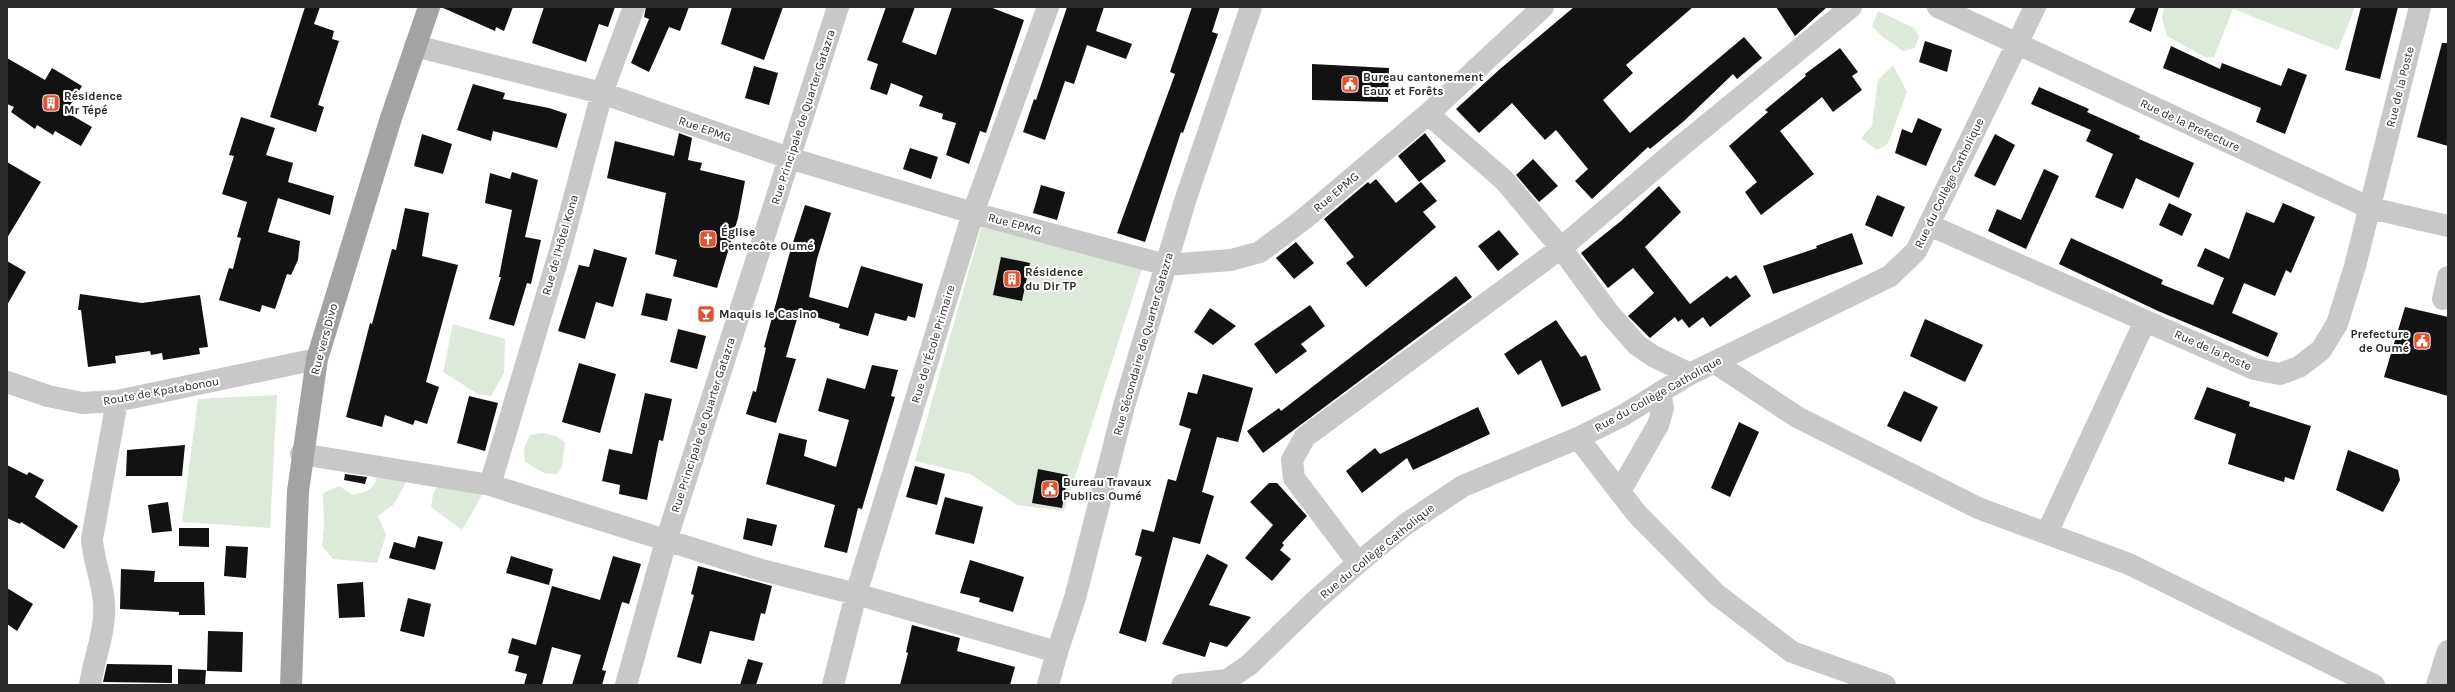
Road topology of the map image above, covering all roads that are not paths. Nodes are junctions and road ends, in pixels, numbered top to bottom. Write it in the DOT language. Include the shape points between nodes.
graph roads {
  1 [pos="430,7"];
  2 [pos="634,7"];
  3 [pos="838,7"];
  4 [pos="1048,7"];
  5 [pos="1251,7"];
  6 [pos="1543,7"];
  7 [pos="1851,7"];
  8 [pos="1938,7"];
  9 [pos="2035,7"];
  10 [pos="2420,7"];
  11 [pos="2017,45"];
  12 [pos="415,46"];
  13 [pos="602,93"];
  14 [pos="1428,114"];
  15 [pos="789,158"];
  16 [pos="2370,208"];
  17 [pos="973,213"];
  18 [pos="1929,225"];
  19 [pos="2448,226"];
  20 [pos="1561,248"];
  21 [pos="1166,265"];
  22 [pos="2448,277"];
  23 [pos="2443,299"];
  24 [pos="2145,321"];
  25 [pos="317,359"];
  26 [pos="1714,362"];
  27 [pos="1690,374"];
  28 [pos="7,382"];
  29 [pos="1660,393"];
  30 [pos="118,401"];
  31 [pos="1578,438"];
  32 [pos="301,454"];
  33 [pos="490,485"];
  34 [pos="1620,491"];
  35 [pos="2047,533"];
  36 [pos="666,541"];
  37 [pos="1358,563"];
  38 [pos="856,594"];
  39 [pos="2448,651"];
  40 [pos="1056,652"];
  41 [pos="90,685"];
  42 [pos="291,685"];
  43 [pos="626,685"];
  44 [pos="833,685"];
  45 [pos="1048,685"];
  46 [pos="1182,685"];
  47 [pos="1885,685"];
  48 [pos="2374,685"];
  49 [pos="2437,685"];
  1 -- 12 [label="main road, Rue vers Divo"];
  2 -- 13 [label="street, Rue de l'Hôtel Kona"];
  3 -- 15 [label="street, Rue Principale de Quarter Gatazra"];
  4 -- 17 [label="street, Rue de l'École Primaire"];
  5 -- 21 [label="street, Rue Sécondaire de Quarter Gatazra"];
  6 -- 14 [label="street, Rue EPMG"];
  7 -- 20 [label="street"];
  8 -- 11 [label="street, Rue de la Prefecture"];
  9 -- 11 [label="street, Rue du Collège Catholique"];
  10 -- 16 [label="street, Rue de la Poste"];
  11 -- 16 [label="street, Rue de la Prefecture"];
  11 -- 18 [label="street, Rue du Collège Catholique"];
  12 -- 13 [label="street, Rue EPMG"];
  12 -- 25 [label="main road, Rue vers Divo"];
  13 -- 15 [label="street, Rue EPMG"];
  13 -- 33 [label="street, Rue de l'Hôtel Kona" via="560,251"];
  14 -- 20 [label="street" via="1504,180"];
  14 -- 21 [label="street, Rue EPMG" via="1304,219 1260,252 1231,260"];
  15 -- 17 [label="street, Rue EPMG"];
  15 -- 36 [label="street, Rue Principale de Quarter Gatazra"];
  16 -- 19 [label="street, Rue de la Prefecture"];
  16 -- 24 [label="street, Rue de la Poste" via="2337,324 2321,350 2299,367 2280,374 2254,369"];
  17 -- 21 [label="street, Rue EPMG"];
  17 -- 38 [label="street, Rue de l'École Primaire"];
  18 -- 24 [label="street, Rue de la Poste"];
  18 -- 26 [label="street, Rue du Collège Catholique" via="1916,251 1890,276"];
  20 -- 27 [label="street" via="1608,312 1637,345"];
  20 -- 37 [label="street" via="1305,437 1297,449 1292,460 1294,478"];
  21 -- 40 [label="street, Rue Sécondaire de Quarter Gatazra" via="1124,406 1075,598"];
  22 -- 23 [label="street"];
  24 -- 35 [label="street"];
  25 -- 30 [label="street, Route de Kpatabonou"];
  25 -- 32 [label="main road, Rue vers Divo"];
  26 -- 27 [label="street, Rue du Collège Catholique"];
  26 -- 35 [label="street" via="1797,417 1978,508"];
  27 -- 29 [label="street, Rue du Collège Catholique"];
  28 -- 30 [label="street, Route de Kpatabonou" via="48,396 82,403"];
  29 -- 31 [label="street, Rue du Collège Catholique"];
  29 -- 34 [label="street" via="1663,408 1658,425"];
  30 -- 41 [label="street" via="92,539 93,559 104,602 102,632"];
  31 -- 34 [label="street"];
  31 -- 37 [label="street, Rue du Collège Catholique" via="1464,486 1406,524"];
  32 -- 33 [label="street"];
  32 -- 42 [label="main road, Rue vers Divo"];
  33 -- 36 [label="street"];
  34 -- 47 [label="street" via="1637,514 1716,594 1792,652"];
  35 -- 48 [label="street" via="2129,564"];
  36 -- 38 [label="street" via="758,569"];
  36 -- 43 [label="street, Rue Principale de Quarter Gatazra"];
  37 -- 46 [label="street, Rue du Collège Catholique" via="1267,649 1228,680"];
  38 -- 40 [label="street"];
  38 -- 44 [label="street, Rue de l'École Primaire"];
  39 -- 49 [label="street"];
  40 -- 45 [label="street, Rue Sécondaire de Quarter Gatazra"];
}
